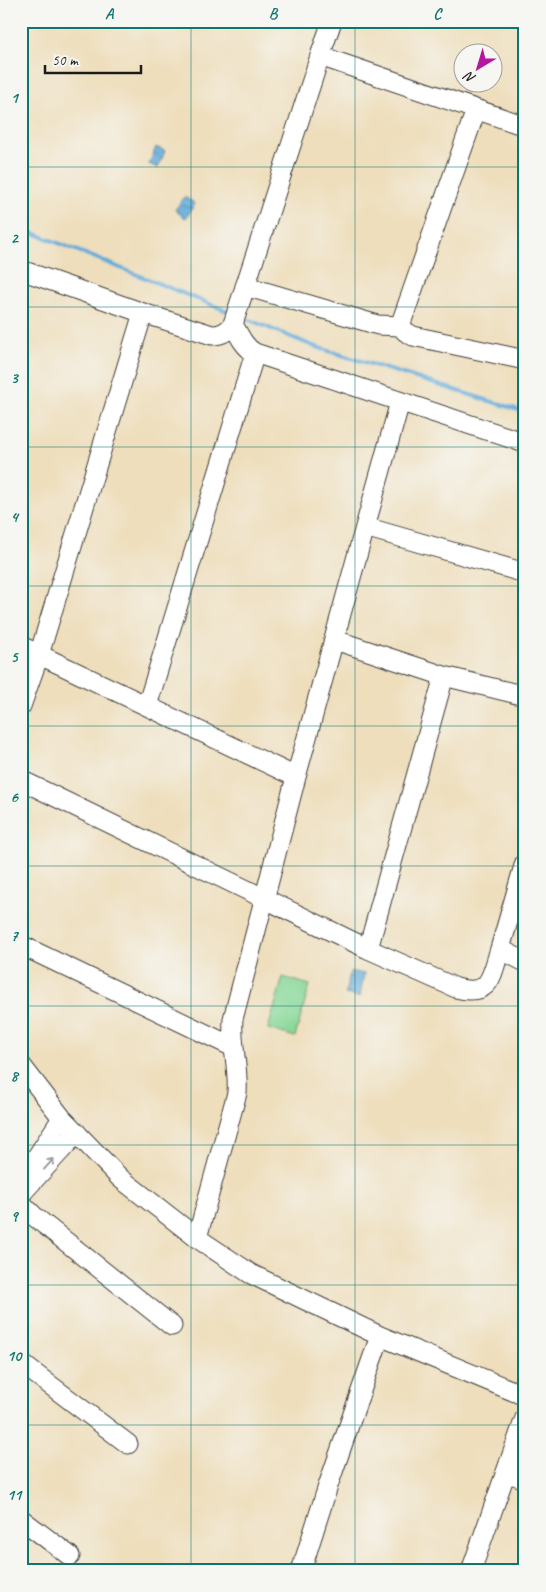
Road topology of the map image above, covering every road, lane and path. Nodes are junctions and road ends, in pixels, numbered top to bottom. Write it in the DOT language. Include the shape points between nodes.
graph roads {
  1 [pos="332,21"];
  2 [pos="320,56"];
  3 [pos="476,110"];
  4 [pos="525,126"];
  5 [pos="22,272"];
  6 [pos="244,292"];
  7 [pos="143,313"];
  8 [pos="234,321"];
  9 [pos="400,326"];
  10 [pos="255,353"];
  11 [pos="525,360"];
  12 [pos="400,402"];
  13 [pos="525,443"];
  14 [pos="366,526"];
  15 [pos="525,573"];
  16 [pos="335,640"];
  17 [pos="21,646"];
  18 [pos="39,655"];
  19 [pos="444,676"];
  20 [pos="525,696"];
  21 [pos="21,706"];
  22 [pos="147,706"];
  23 [pos="296,777"];
  24 [pos="21,780"];
  25 [pos="525,862"];
  26 [pos="265,900"];
  27 [pos="21,945"];
  28 [pos="368,949"];
  29 [pos="500,949"];
  30 [pos="525,962"];
  31 [pos="234,1047"];
  32 [pos="21,1065"];
  33 [pos="62,1118"];
  34 [pos="77,1133"];
  35 [pos="21,1181"];
  36 [pos="21,1194"];
  37 [pos="21,1203"];
  38 [pos="197,1238"];
  39 [pos="172,1326"];
  40 [pos="380,1336"];
  41 [pos="21,1363"];
  42 [pos="525,1396"];
  43 [pos="525,1418"];
  44 [pos="128,1444"];
  45 [pos="506,1472"];
  46 [pos="525,1478"];
  47 [pos="21,1518"];
  48 [pos="70,1556"];
  49 [pos="301,1571"];
  50 [pos="471,1571"];
  1 -- 2 [label="street"];
  2 -- 3 [label="street"];
  2 -- 6 [label="street"];
  3 -- 4 [label="street"];
  3 -- 9 [label="street"];
  5 -- 7 [label="street"];
  6 -- 8 [label="street"];
  6 -- 9 [label="street" via="378,325"];
  7 -- 8 [label="street" via="212,335 230,330"];
  7 -- 18 [label="street"];
  8 -- 10 [label="street" via="242,342"];
  9 -- 11 [label="street" via="413,336"];
  10 -- 12 [label="street"];
  10 -- 22 [label="street"];
  12 -- 13 [label="street"];
  12 -- 14 [label="street"];
  14 -- 15 [label="street"];
  14 -- 16 [label="street"];
  16 -- 19 [label="street"];
  16 -- 23 [label="street"];
  17 -- 18 [label="street"];
  18 -- 21 [label="street"];
  18 -- 22 [label="street"];
  19 -- 20 [label="street"];
  19 -- 28 [label="street"];
  22 -- 23 [label="street"];
  23 -- 26 [label="street"];
  24 -- 26 [label="street"];
  25 -- 29 [label="street"];
  26 -- 28 [label="street"];
  26 -- 31 [label="street" via="234,1019"];
  27 -- 31 [label="street"];
  28 -- 29 [label="street" via="456,988 477,991 491,978"];
  29 -- 30 [label="street"];
  31 -- 38 [label="street" via="237,1094"];
  32 -- 33 [label="street"];
  33 -- 34 [label="street"];
  33 -- 35 [label="street"];
  36 -- 34 [label="street, one-way"];
  34 -- 38 [label="street" via="120,1178"];
  37 -- 39 [label="street"];
  38 -- 40 [label="street" via="252,1274"];
  40 -- 42 [label="street"];
  40 -- 49 [label="street"];
  41 -- 44 [label="street"];
  43 -- 45 [label="street"];
  45 -- 46 [label="street"];
  45 -- 50 [label="street"];
  47 -- 48 [label="street"];
}
